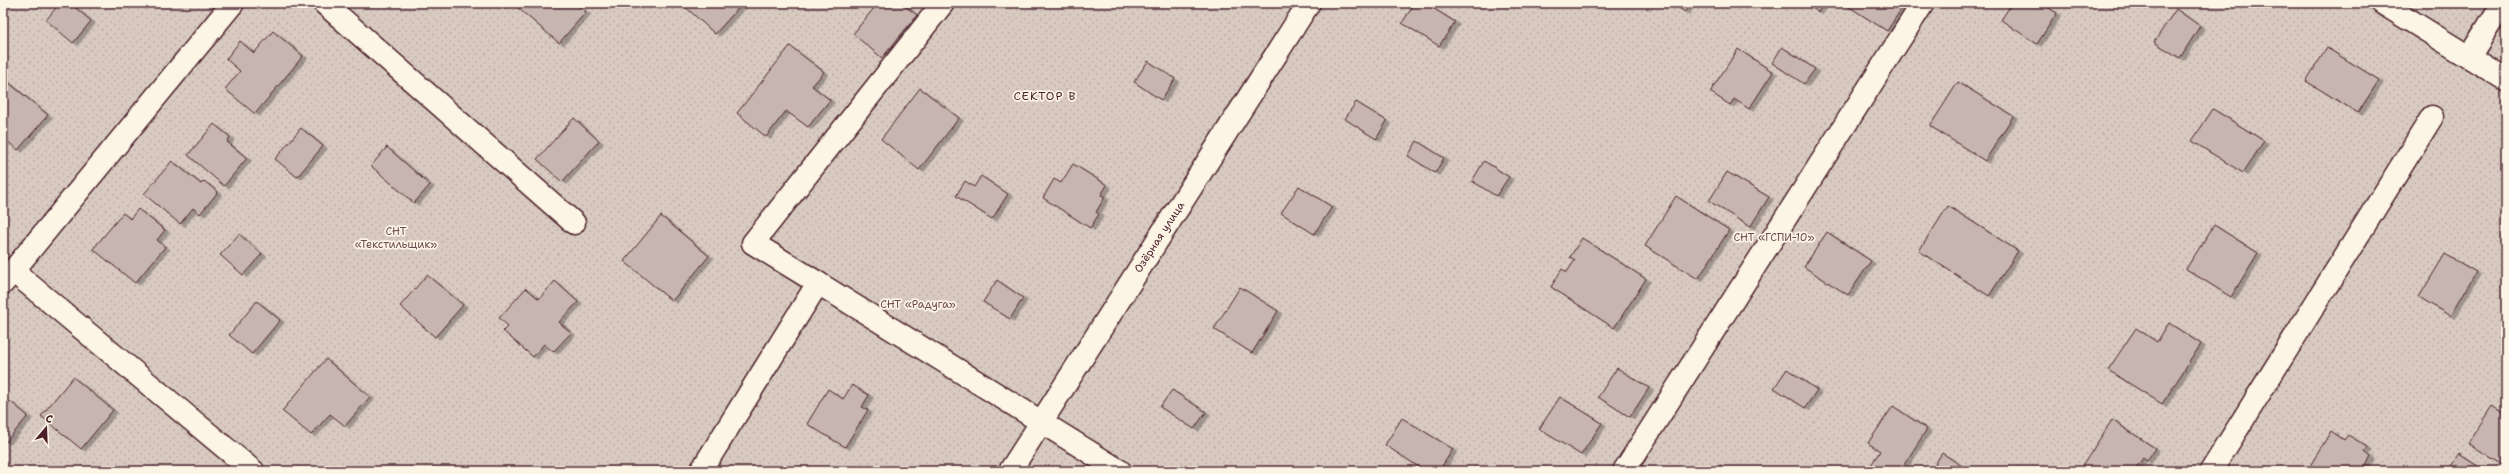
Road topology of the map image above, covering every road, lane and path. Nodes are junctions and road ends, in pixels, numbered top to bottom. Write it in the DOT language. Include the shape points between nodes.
graph roads {
  1 [pos="234,3"];
  2 [pos="324,3"];
  3 [pos="943,3"];
  4 [pos="1309,3"];
  5 [pos="1923,3"];
  6 [pos="2382,3"];
  7 [pos="2503,3"];
  8 [pos="2469,57"];
  9 [pos="2506,80"];
  10 [pos="2432,117"];
  11 [pos="574,223"];
  12 [pos="8,277"];
  13 [pos="818,283"];
  14 [pos="1041,422"];
  15 [pos="253,471"];
  16 [pos="701,471"];
  17 [pos="1010,471"];
  18 [pos="1120,471"];
  19 [pos="1624,471"];
  20 [pos="2211,471"];
  1 -- 12 [label="street"];
  2 -- 11 [label="street"];
  3 -- 13 [label="street" via="752,243"];
  4 -- 14 [label="street, Озёрная улица"];
  5 -- 19 [label="street"];
  6 -- 8 [label="street"];
  7 -- 8 [label="street"];
  8 -- 9 [label="street"];
  10 -- 20 [label="street"];
  12 -- 15 [label="street"];
  13 -- 14 [label="street"];
  13 -- 16 [label="street"];
  14 -- 17 [label="street, Озёрная улица"];
  14 -- 18 [label="street"];
}
